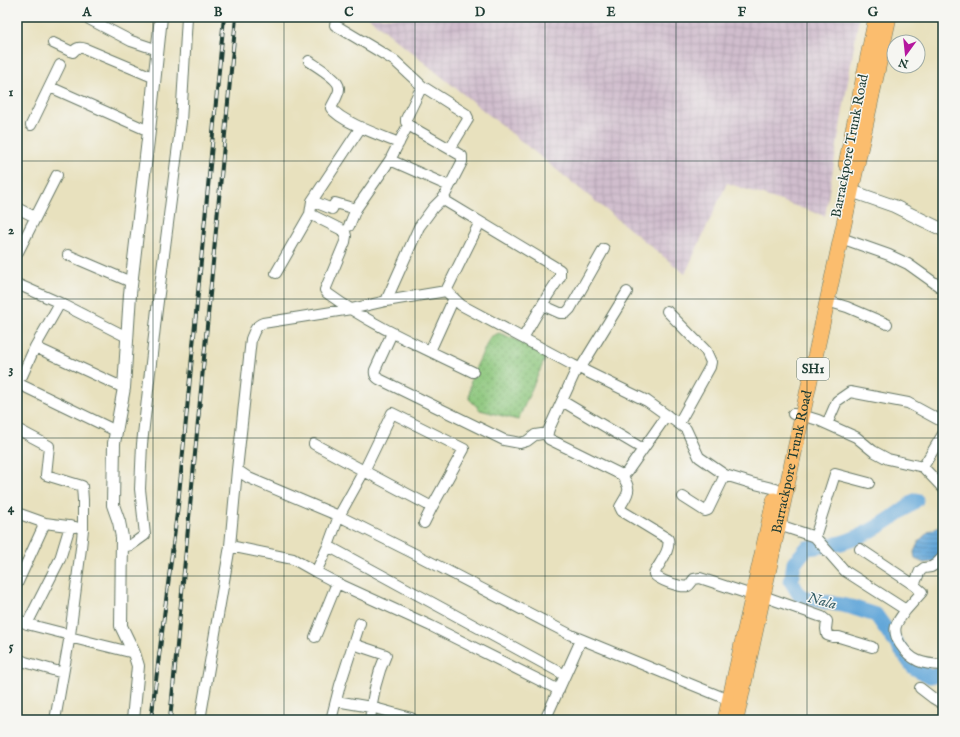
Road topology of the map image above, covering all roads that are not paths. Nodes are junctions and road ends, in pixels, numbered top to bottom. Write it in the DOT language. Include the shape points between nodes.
graph roads {
  1 [pos="85,17"];
  2 [pos="161,17"];
  3 [pos="187,17"];
  4 [pos="876,17"];
  5 [pos="889,17"];
  6 [pos="335,25"];
  7 [pos="53,43"];
  8 [pos="158,50"];
  9 [pos="309,61"];
  10 [pos="60,65"];
  11 [pos="155,78"];
  12 [pos="422,86"];
  13 [pos="50,87"];
  14 [pos="31,125"];
  15 [pos="408,125"];
  16 [pos="361,127"];
  17 [pos="149,131"];
  18 [pos="398,143"];
  19 [pos="450,149"];
  20 [pos="390,160"];
  21 [pos="57,175"];
  22 [pos="449,186"];
  23 [pos="851,191"];
  24 [pos="444,197"];
  25 [pos="312,201"];
  26 [pos="17,208"];
  27 [pos="356,209"];
  28 [pos="310,214"];
  29 [pos="35,217"];
  30 [pos="480,222"];
  31 [pos="349,226"];
  32 [pos="943,230"];
  33 [pos="841,238"];
  34 [pos="604,249"];
  35 [pos="17,254"];
  36 [pos="68,255"];
  37 [pos="276,273"];
  38 [pos="131,282"];
  39 [pos="17,284"];
  40 [pos="943,289"];
  41 [pos="446,291"];
  42 [pos="626,292"];
  43 [pos="454,298"];
  44 [pos="386,301"];
  45 [pos="827,301"];
  46 [pos="60,303"];
  47 [pos="542,305"];
  48 [pos="351,309"];
  49 [pos="667,311"];
  50 [pos="887,324"];
  51 [pos="392,333"];
  52 [pos="127,337"];
  53 [pos="523,338"];
  54 [pos="35,347"];
  55 [pos="430,351"];
  56 [pos="578,368"];
  57 [pos="473,372"];
  58 [pos="19,380"];
  59 [pos="124,388"];
  60 [pos="562,401"];
  61 [pos="798,414"];
  62 [pos="667,415"];
  63 [pos="943,422"];
  64 [pos="679,423"];
  65 [pos="827,424"];
  66 [pos="17,429"];
  67 [pos="116,431"];
  68 [pos="548,433"];
  69 [pos="943,434"];
  70 [pos="314,444"];
  71 [pos="643,449"];
  72 [pos="923,467"];
  73 [pos="237,470"];
  74 [pos="364,471"];
  75 [pos="725,474"];
  76 [pos="622,475"];
  77 [pos="869,483"];
  78 [pos="943,488"];
  79 [pos="776,489"];
  80 [pos="684,497"];
  81 [pos="432,507"];
  82 [pos="17,514"];
  83 [pos="339,516"];
  84 [pos="45,523"];
  85 [pos="424,523"];
  86 [pos="779,525"];
  87 [pos="70,526"];
  88 [pos="83,529"];
  89 [pos="815,537"];
  90 [pos="230,546"];
  91 [pos="328,546"];
  92 [pos="122,547"];
  93 [pos="860,549"];
  94 [pos="943,557"];
  95 [pos="19,572"];
  96 [pos="316,572"];
  97 [pos="338,583"];
  98 [pos="17,584"];
  99 [pos="914,586"];
  100 [pos="758,595"];
  101 [pos="906,610"];
  102 [pos="17,619"];
  103 [pos="360,623"];
  104 [pos="27,624"];
  105 [pos="69,636"];
  106 [pos="315,637"];
  107 [pos="581,640"];
  108 [pos="353,644"];
  109 [pos="872,647"];
  110 [pos="134,653"];
  111 [pos="17,658"];
  112 [pos="943,665"];
  113 [pos="63,673"];
  114 [pos="565,675"];
  115 [pos="920,688"];
  116 [pos="559,690"];
  117 [pos="336,701"];
  118 [pos="734,702"];
  119 [pos="943,704"];
  120 [pos="371,707"];
  121 [pos="55,720"];
  122 [pos="133,720"];
  123 [pos="200,720"];
  124 [pos="331,720"];
  125 [pos="370,720"];
  126 [pos="411,720"];
  127 [pos="545,720"];
  128 [pos="725,720"];
  129 [pos="736,720"];
  1 -- 8 [label="street" via="131,41"];
  2 -- 8 [label="street"];
  3 -- 92 [label="street" via="181,122 142,444 140,489 145,536 131,546"];
  4 -- 61 [label="main road, Barrackpore Trunk Road / SH1"];
  5 -- 23 [label="main road, Barrackpore Trunk Road / SH1"];
  6 -- 12 [label="street" via="395,61"];
  7 -- 11 [label="street" via="73,52 81,47"];
  8 -- 11 [label="street"];
  9 -- 16 [label="street" via="336,81 340,87 331,108 335,113"];
  10 -- 13 [label="street"];
  11 -- 17 [label="street"];
  12 -- 15 [label="street" via="406,119"];
  12 -- 19 [label="street" via="466,114 468,118"];
  13 -- 14 [label="street"];
  13 -- 17 [label="street"];
  15 -- 18 [label="street"];
  15 -- 19 [label="street"];
  16 -- 18 [label="street"];
  16 -- 25 [label="street"];
  17 -- 38 [label="street"];
  18 -- 20 [label="street"];
  19 -- 22 [label="street" via="462,156 462,162"];
  20 -- 22 [label="street"];
  20 -- 27 [label="street"];
  21 -- 29 [label="street"];
  22 -- 24 [label="street"];
  23 -- 32 [label="street" via="894,206"];
  23 -- 33 [label="main road, Barrackpore Trunk Road / SH1"];
  24 -- 30 [label="street" via="447,202"];
  24 -- 44 [label="street" via="419,228"];
  25 -- 27 [label="street" via="332,209 335,203"];
  25 -- 28 [label="street"];
  26 -- 29 [label="street"];
  27 -- 31 [label="street"];
  28 -- 37 [label="street"];
  28 -- 48 [label="street" via="345,232 345,242 325,290"];
  29 -- 35 [label="street"];
  30 -- 41 [label="street"];
  30 -- 47 [label="street" via="560,270 560,277"];
  33 -- 40 [label="street" via="908,264"];
  33 -- 45 [label="main road, Barrackpore Trunk Road / SH1"];
  34 -- 47 [label="street" via="566,313"];
  36 -- 38 [label="street"];
  38 -- 52 [label="street"];
  39 -- 46 [label="street"];
  41 -- 43 [label="street"];
  41 -- 44 [label="street"];
  42 -- 56 [label="street"];
  43 -- 53 [label="street" via="461,305"];
  43 -- 55 [label="street"];
  44 -- 48 [label="street"];
  45 -- 50 [label="street"];
  45 -- 61 [label="main road, Barrackpore Trunk Road / SH1"];
  46 -- 52 [label="street"];
  46 -- 54 [label="street"];
  47 -- 53 [label="street"];
  48 -- 51 [label="street"];
  48 -- 73 [label="street" via="263,323 255,328 251,340"];
  49 -- 64 [label="street" via="706,351 712,362"];
  51 -- 55 [label="street"];
  51 -- 68 [label="street" via="374,373 379,379 504,440 520,443 535,435"];
  52 -- 59 [label="street"];
  53 -- 56 [label="street"];
  54 -- 58 [label="street"];
  54 -- 59 [label="street"];
  55 -- 57 [label="street"];
  56 -- 60 [label="street"];
  56 -- 62 [label="street" via="647,401"];
  58 -- 67 [label="street"];
  59 -- 67 [label="street"];
  60 -- 68 [label="street"];
  60 -- 71 [label="street"];
  61 -- 65 [label="street"];
  61 -- 79 [label="main road, Barrackpore Trunk Road / SH1"];
  61 -- 86 [label="main road, Barrackpore Trunk Road / SH1"];
  62 -- 64 [label="street"];
  62 -- 71 [label="street"];
  63 -- 65 [label="street" via="908,404 850,392 837,401"];
  64 -- 75 [label="street" via="686,429 699,457"];
  65 -- 72 [label="street" via="856,438 872,452 888,459"];
  66 -- 88 [label="street" via="49,446 46,475 82,486"];
  67 -- 92 [label="street" via="113,506 119,522"];
  68 -- 76 [label="street" via="549,439"];
  69 -- 72 [label="street"];
  70 -- 74 [label="street"];
  71 -- 76 [label="street" via="627,472"];
  72 -- 78 [label="street"];
  73 -- 83 [label="street" via="249,478"];
  73 -- 90 [label="street"];
  74 -- 81 [label="street"];
  74 -- 81 [label="street" via="392,413 464,449"];
  74 -- 83 [label="street"];
  75 -- 79 [label="street"];
  75 -- 80 [label="street" via="708,510"];
  76 -- 100 [label="street" via="629,490 620,507 622,511 668,539 666,553 654,574 657,577 685,586 700,578"];
  77 -- 89 [label="street" via="835,474"];
  79 -- 100 [label="main road, Barrackpore Trunk Road / SH1"];
  81 -- 85 [label="street"];
  82 -- 84 [label="street"];
  83 -- 91 [label="street"];
  83 -- 107 [label="street"];
  84 -- 87 [label="street"];
  84 -- 95 [label="street"];
  86 -- 89 [label="street"];
  86 -- 100 [label="main road, Barrackpore Trunk Road / SH1"];
  87 -- 88 [label="street"];
  87 -- 104 [label="street" via="60,560"];
  88 -- 105 [label="street"];
  89 -- 101 [label="street" via="845,571"];
  90 -- 96 [label="street" via="293,559"];
  90 -- 123 [label="street"];
  91 -- 96 [label="street"];
  91 -- 114 [label="street"];
  92 -- 110 [label="street" via="121,626"];
  93 -- 99 [label="street"];
  94 -- 99 [label="street" via="936,564 920,571"];
  95 -- 98 [label="street"];
  96 -- 97 [label="street"];
  97 -- 106 [label="street"];
  97 -- 116 [label="street"];
  99 -- 101 [label="street" via="922,592"];
  100 -- 109 [label="street" via="822,617 827,620 827,635"];
  100 -- 118 [label="main road, Barrackpore Trunk Road / SH1"];
  101 -- 112 [label="street" via="895,629 896,636 906,653 916,661"];
  102 -- 104 [label="street"];
  103 -- 108 [label="street"];
  104 -- 105 [label="street"];
  105 -- 110 [label="street"];
  105 -- 113 [label="street"];
  107 -- 114 [label="street"];
  107 -- 118 [label="street"];
  108 -- 117 [label="street"];
  108 -- 120 [label="street" via="386,655"];
  110 -- 122 [label="street" via="138,666"];
  111 -- 113 [label="street"];
  113 -- 121 [label="street"];
  114 -- 116 [label="street"];
  115 -- 119 [label="street"];
  116 -- 127 [label="street"];
  117 -- 120 [label="street"];
  117 -- 124 [label="street"];
  118 -- 128 [label="main road, Barrackpore Trunk Road / SH1"];
  118 -- 129 [label="main road, Barrackpore Trunk Road / SH1"];
  120 -- 125 [label="street"];
  120 -- 126 [label="street"];
}
